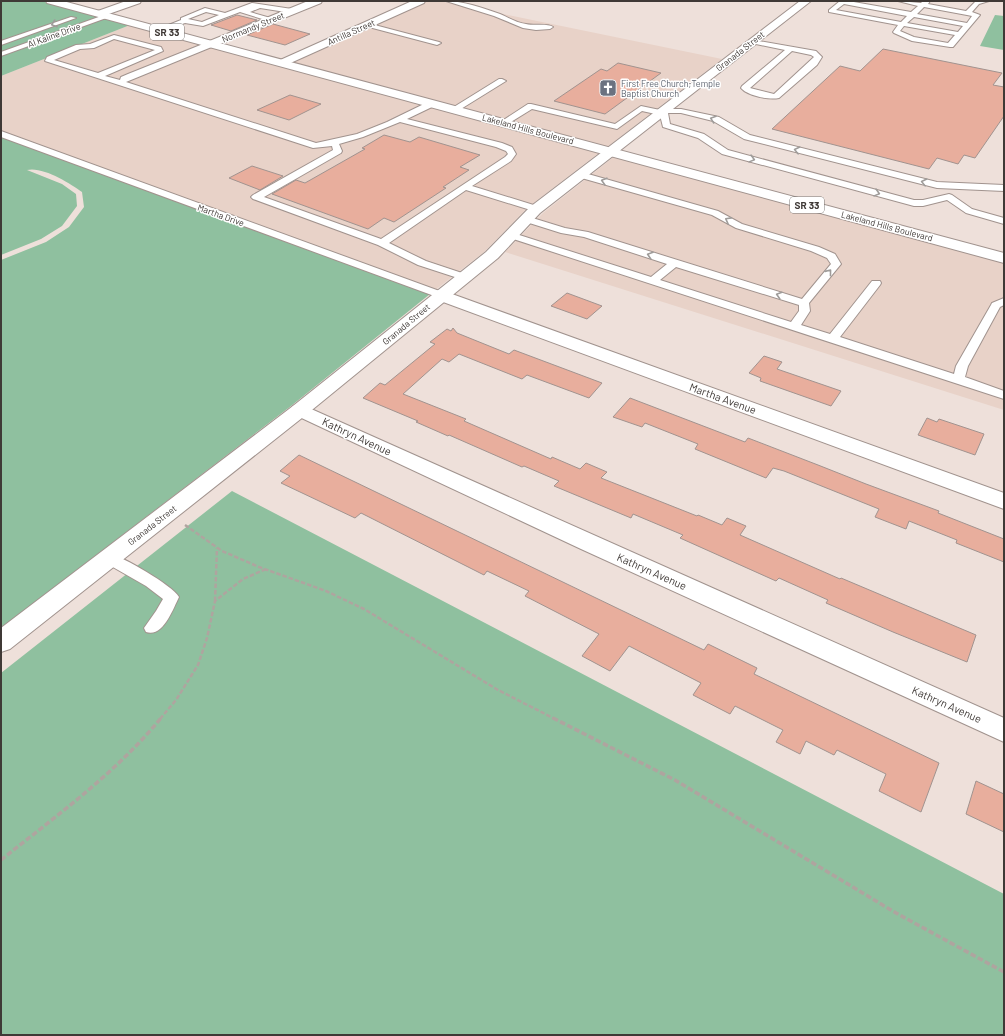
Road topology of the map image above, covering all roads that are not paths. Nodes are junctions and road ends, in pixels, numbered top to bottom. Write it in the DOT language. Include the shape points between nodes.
graph roads {
  1 [pos="51,1"];
  2 [pos="136,1"];
  3 [pos="239,1"];
  4 [pos="317,1"];
  5 [pos="420,1"];
  6 [pos="449,1"];
  7 [pos="806,1"];
  8 [pos="901,1"];
  9 [pos="986,1"];
  10 [pos="844,2"];
  11 [pos="925,3"];
  12 [pos="256,5"];
  13 [pos="292,12"];
  14 [pos="968,13"];
  15 [pos="99,14"];
  16 [pos="225,15"];
  17 [pos="912,15"];
  18 [pos="272,20"];
  19 [pos="185,21"];
  20 [pos="196,24"];
  21 [pos="902,24"];
  22 [pos="367,25"];
  23 [pos="968,25"];
  24 [pos="550,27"];
  25 [pos="159,30"];
  26 [pos="171,33"];
  27 [pos="960,34"];
  28 [pos="437,42"];
  29 [pos="752,42"];
  30 [pos="1,43"];
  31 [pos="211,44"];
  32 [pos="790,49"];
  33 [pos="1,54"];
  34 [pos="282,63"];
  35 [pos="98,76"];
  36 [pos="502,81"];
  37 [pos="122,83"];
  38 [pos="431,104"];
  39 [pos="453,110"];
  40 [pos="662,112"];
  41 [pos="399,118"];
  42 [pos="503,123"];
  43 [pos="617,127"];
  44 [pos="636,132"];
  45 [pos="1,134"];
  46 [pos="747,137"];
  47 [pos="733,138"];
  48 [pos="335,144"];
  49 [pos="611,151"];
  50 [pos="581,174"];
  51 [pos="465,187"];
  52 [pos="951,187"];
  53 [pos="1004,188"];
  54 [pos="949,197"];
  55 [pos="532,214"];
  56 [pos="1004,221"];
  57 [pos="510,235"];
  58 [pos="382,243"];
  59 [pos="1004,258"];
  60 [pos="674,263"];
  61 [pos="464,277"];
  62 [pos="653,280"];
  63 [pos="876,283"];
  64 [pos="441,295"];
  65 [pos="1004,301"];
  66 [pos="804,303"];
  67 [pos="794,326"];
  68 [pos="833,338"];
  69 [pos="958,378"];
  70 [pos="1004,395"];
  71 [pos="300,410"];
  72 [pos="1004,501"];
  73 [pos="109,558"];
  74 [pos="152,628"];
  75 [pos="1,642"];
  76 [pos="1004,730"];
  1 -- 15 [label="street, Lakeland Hills Boulevard / SR 33"];
  2 -- 15 [label="street"];
  3 -- 12 [label="lane"];
  4 -- 13 [label="street, Normandy Street"];
  5 -- 22 [label="street, Antilla Street"];
  6 -- 24 [label="lane" via="523,26"];
  7 -- 29 [label="street, Granada Street"];
  8 -- 11 [label="lane"];
  9 -- 14 [label="lane" via="973,3"];
  10 -- 17 [label="lane"];
  10 -- 21 [label="lane" via="831,11"];
  11 -- 14 [label="lane"];
  11 -- 17 [label="lane"];
  12 -- 13 [label="lane"];
  12 -- 16 [label="lane"];
  12 -- 18 [label="lane" via="242,12"];
  13 -- 18 [label="street, Normandy Street"];
  14 -- 23 [label="lane" via="977,15"];
  15 -- 25 [label="street, Lakeland Hills Boulevard / SR 33"];
  15 -- 30 [label="lane, Al Kaline Drive, one-way"];
  15 -- 33 [label="lane, Al Kaline Drive"];
  16 -- 19 [label="lane" via="205,10 183,19"];
  16 -- 20 [label="lane" via="203,24"];
  17 -- 21 [label="lane"];
  17 -- 23 [label="lane"];
  18 -- 31 [label="street, Normandy Street"];
  19 -- 20 [label="lane"];
  19 -- 25 [label="lane"];
  20 -- 26 [label="lane"];
  21 -- 27 [label="lane"];
  21 -- 27 [label="lane" via="896,32 912,39 933,43 950,45"];
  22 -- 28 [label="lane"];
  22 -- 34 [label="street, Antilla Street"];
  23 -- 27 [label="lane"];
  25 -- 26 [label="street, Lakeland Hills Boulevard / SR 33"];
  26 -- 31 [label="street, Lakeland Hills Boulevard / SR 33"];
  29 -- 32 [label="lane"];
  29 -- 40 [label="street, Granada Street"];
  31 -- 34 [label="street, Lakeland Hills Boulevard / SR 33"];
  31 -- 37 [label="lane" via="124,79"];
  32 -- 32 [label="lane" via="813,53 818,57 776,96 746,90 745,88"];
  34 -- 38 [label="street, Lakeland Hills Boulevard / SR 33"];
  35 -- 35 [label="lane" via="49,61 79,47 91,46 114,37 159,51"];
  35 -- 37 [label="lane"];
  36 -- 39 [label="lane"];
  37 -- 48 [label="lane" via="316,146"];
  38 -- 39 [label="street, Lakeland Hills Boulevard / SR 33"];
  38 -- 41 [label="lane"];
  39 -- 42 [label="street, Lakeland Hills Boulevard / SR 33"];
  40 -- 43 [label="lane" via="642,108"];
  40 -- 44 [label="street, Granada Street"];
  46 -- 40 [label="lane, one-way" via="716,120 681,111"];
  40 -- 54 [label="lane, one-way" via="666,125 701,136 718,144 725,152 914,203"];
  41 -- 48 [label="lane"];
  41 -- 51 [label="lane" via="499,145 509,150 512,154 508,159"];
  42 -- 43 [label="lane" via="531,106"];
  42 -- 49 [label="street, Lakeland Hills Boulevard / SR 33"];
  43 -- 44 [label="lane"];
  44 -- 49 [label="street, Granada Street"];
  45 -- 64 [label="lane, Martha Drive"];
  46 -- 47 [label="lane"];
  52 -- 46 [label="lane, one-way"];
  48 -- 58 [label="lane" via="338,151 256,197"];
  49 -- 50 [label="street, Granada Street"];
  49 -- 59 [label="street, Lakeland Hills Boulevard / SR 33"];
  50 -- 55 [label="street, Granada Street"];
  66 -- 50 [label="lane, one-way" via="836,264 831,256 739,226 715,213"];
  51 -- 55 [label="lane"];
  51 -- 58 [label="lane"];
  52 -- 53 [label="lane"];
  52 -- 54 [label="lane"];
  54 -- 56 [label="lane" via="969,211"];
  55 -- 57 [label="street, Granada Street"];
  60 -- 55 [label="lane, one-way" via="585,234 564,231"];
  57 -- 61 [label="street, Granada Street" via="492,255"];
  57 -- 62 [label="lane"];
  58 -- 61 [label="lane" via="422,263"];
  60 -- 62 [label="lane"];
  66 -- 60 [label="lane, one-way"];
  61 -- 64 [label="street, Granada Street"];
  62 -- 67 [label="lane"];
  63 -- 68 [label="lane"];
  64 -- 71 [label="street, Granada Street"];
  64 -- 72 [label="street, Martha Avenue"];
  65 -- 69 [label="lane" via="996,305"];
  66 -- 67 [label="lane" via="805,311"];
  67 -- 68 [label="lane"];
  68 -- 69 [label="lane"];
  69 -- 70 [label="lane"];
  71 -- 73 [label="street, Granada Street"];
  71 -- 76 [label="street, Kathryn Avenue"];
  73 -- 74 [label="lane" via="151,582 171,597"];
  73 -- 75 [label="street, Granada Street"];
}
